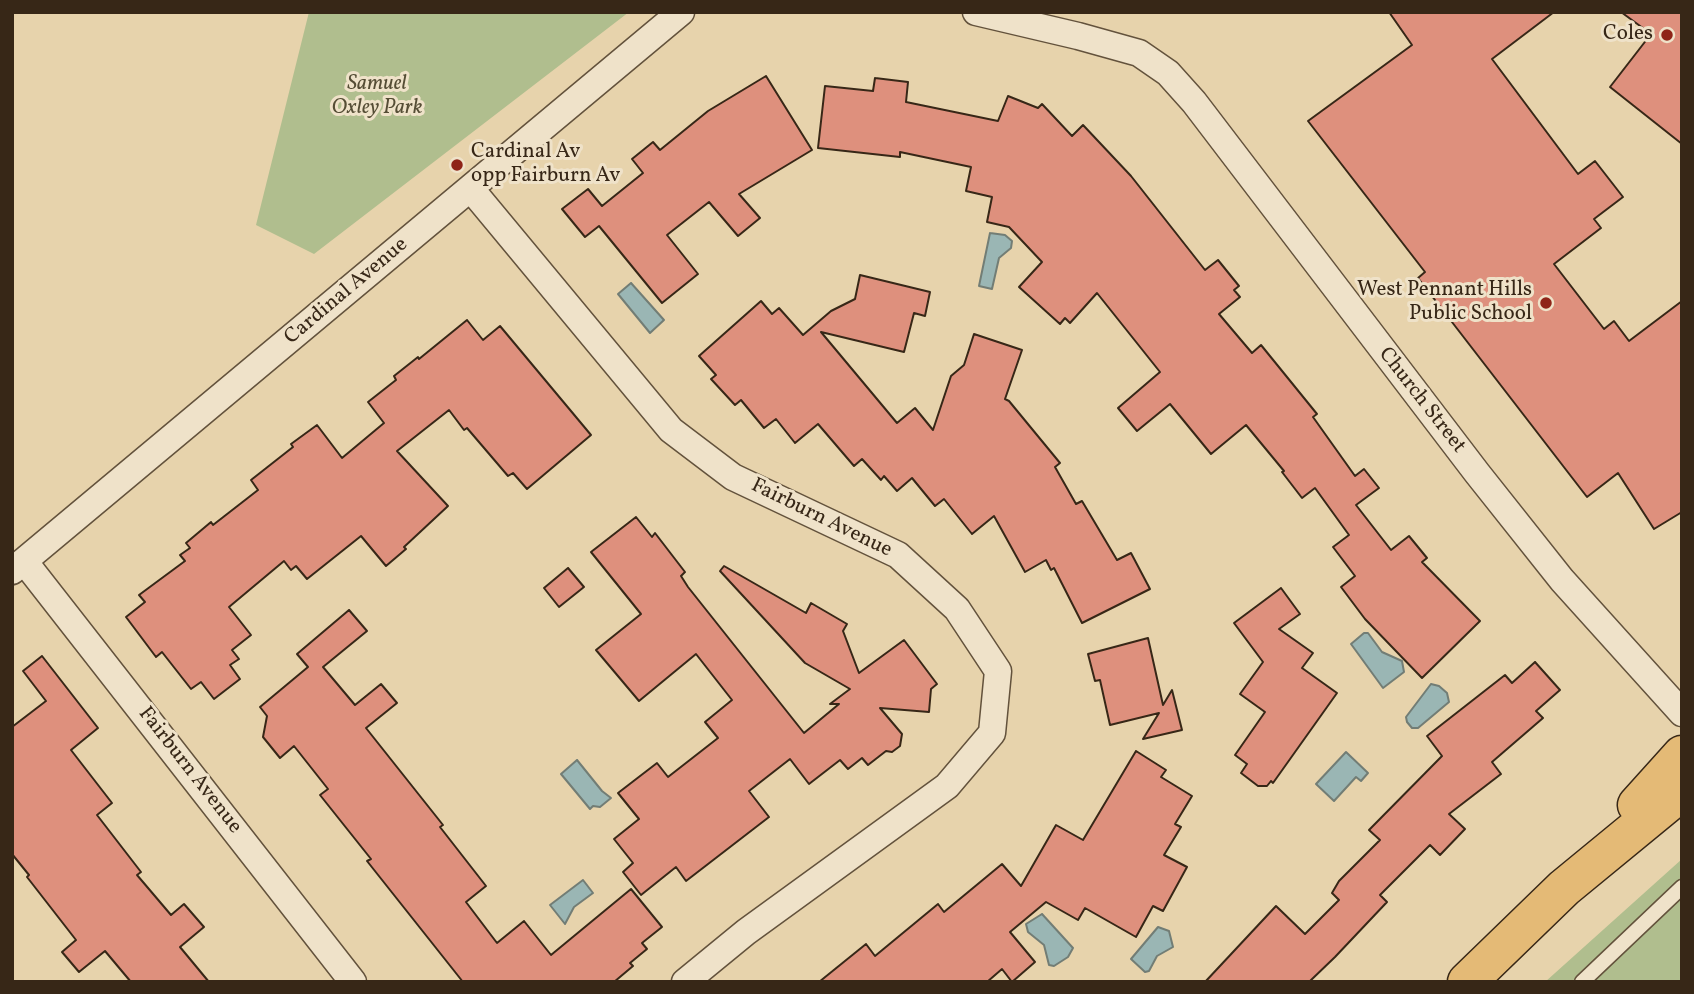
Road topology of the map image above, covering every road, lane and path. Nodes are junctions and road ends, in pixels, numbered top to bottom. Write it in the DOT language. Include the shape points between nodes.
graph roads {
  1 [pos="681,12"];
  2 [pos="976,12"];
  3 [pos="471,189"];
  4 [pos="18,566"];
  5 [pos="1682,713"];
  6 [pos="1682,755"];
  7 [pos="1682,792"];
  8 [pos="1682,887"];
  9 [pos="1564,888"];
  10 [pos="354,982"];
  11 [pos="685,982"];
  12 [pos="1467,982"];
  13 [pos="1582,982"];
  1 -- 3 [label="street, Cardinal Avenue"];
  2 -- 5 [label="street, Church Street" via="1139,53 1168,73 1554,569"];
  3 -- 4 [label="street, Cardinal Avenue"];
  3 -- 11 [label="street, Fairburn Avenue" via="671,430 733,477 898,555 957,609 998,671 992,733 947,786"];
  4 -- 10 [label="street, Fairburn Avenue"];
  6 -- 9 [label="main road"];
  7 -- 9 [label="main road"];
  8 -- 13 [label="lane"];
  9 -- 12 [label="main road"];
}
